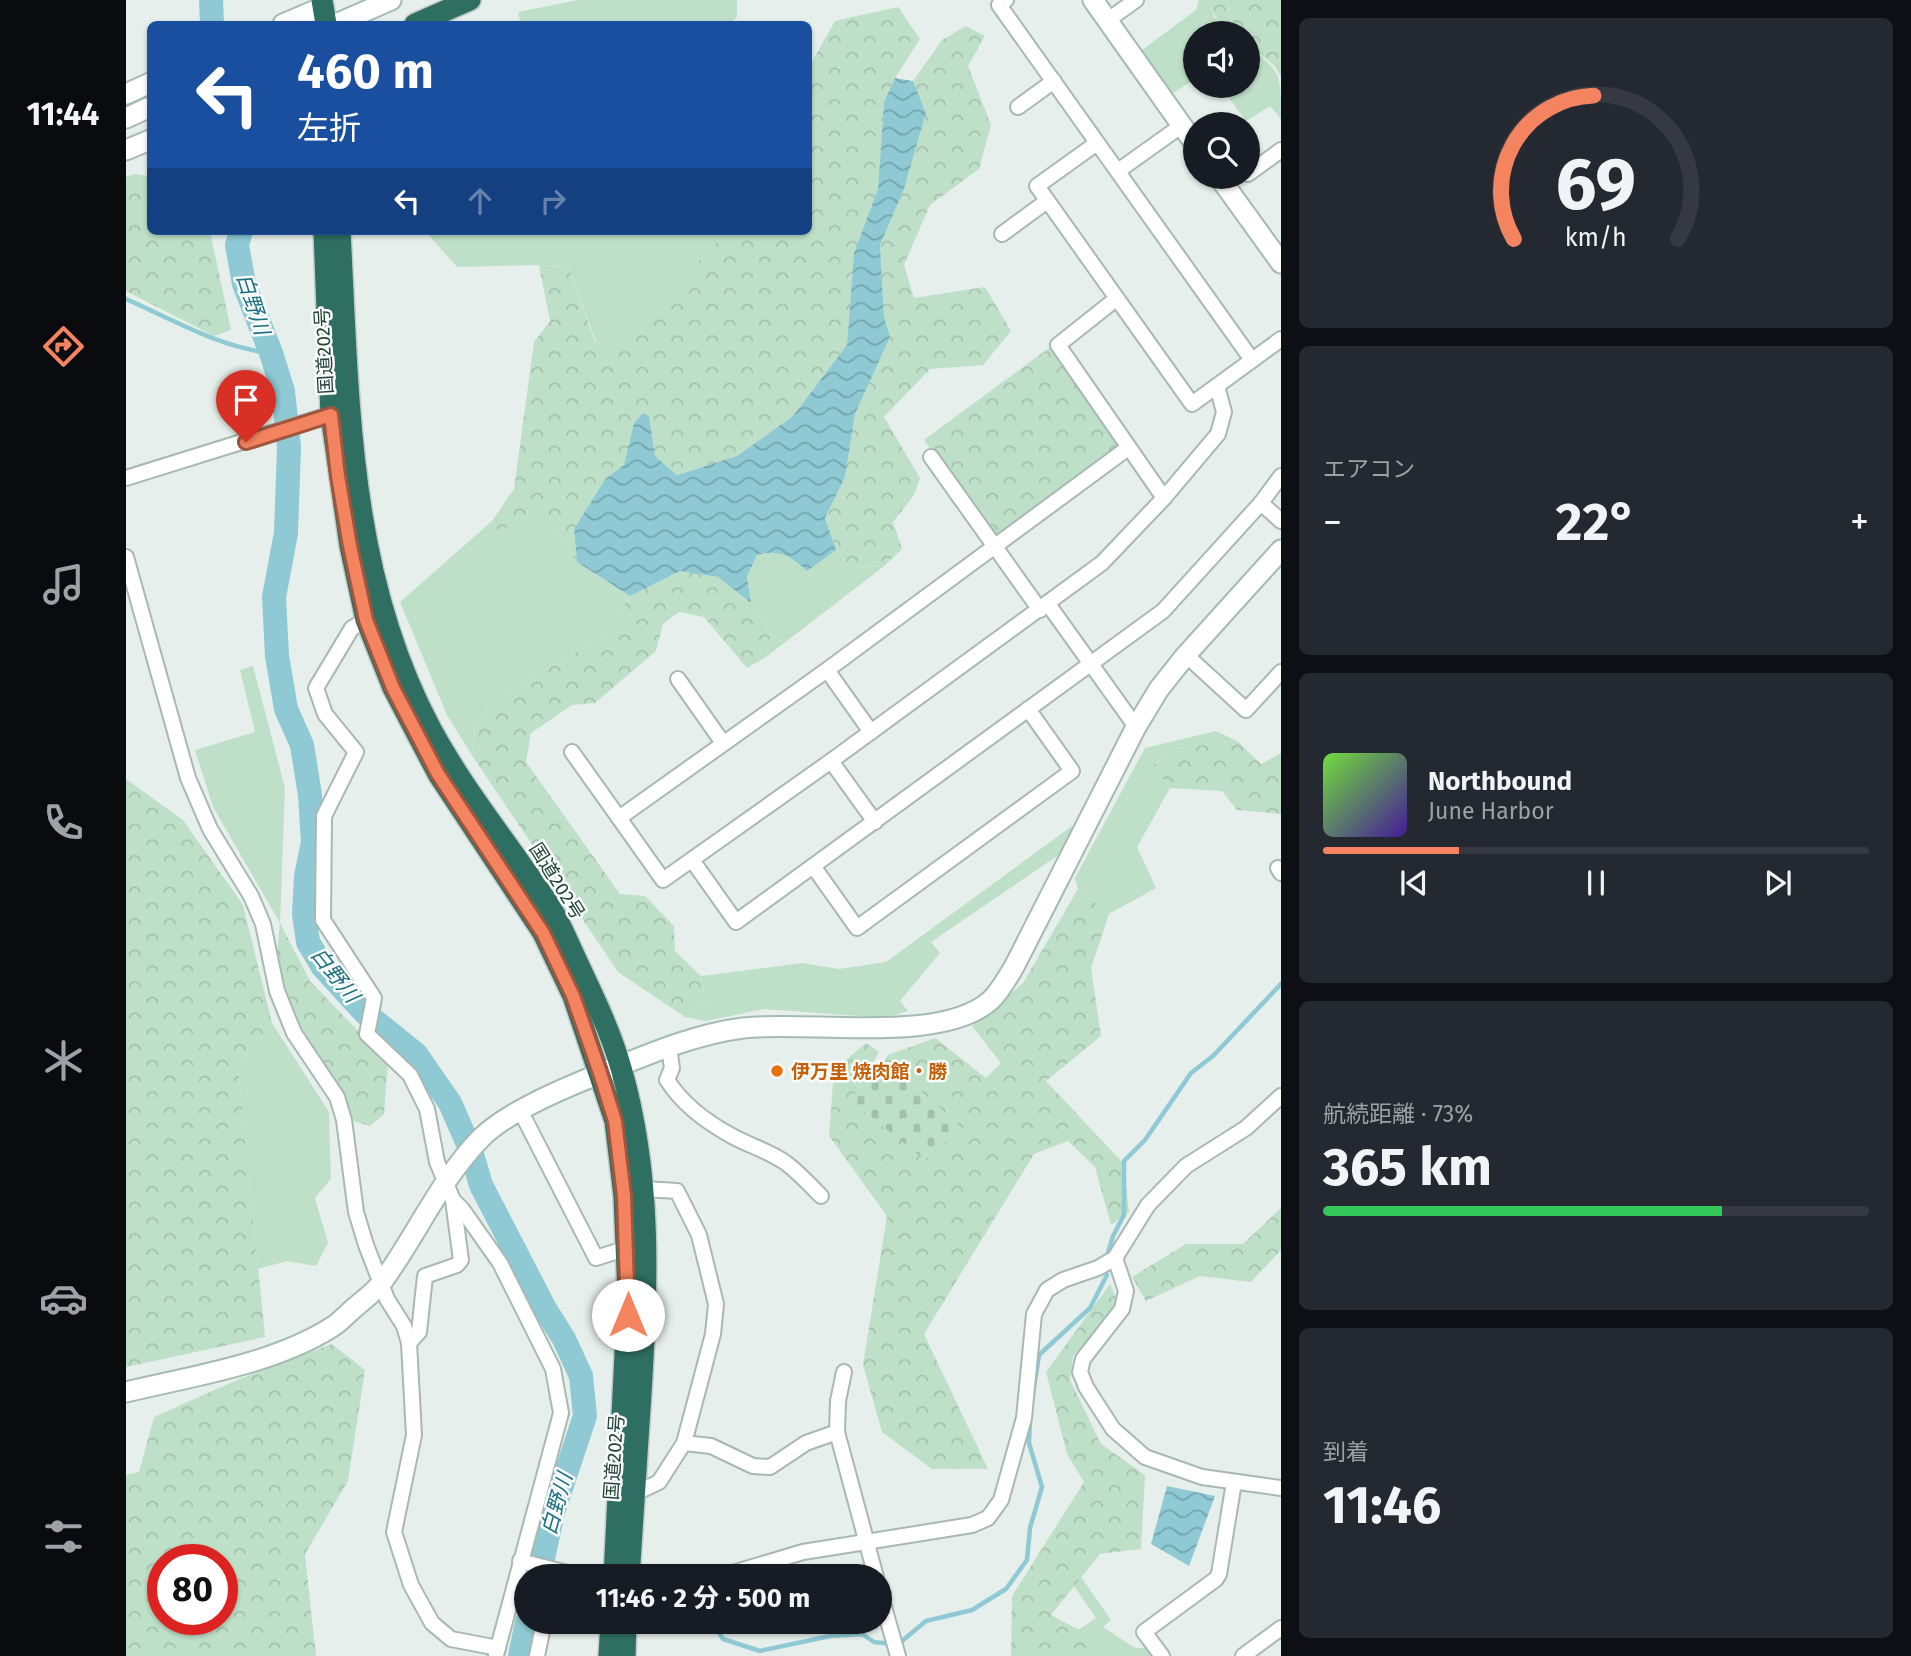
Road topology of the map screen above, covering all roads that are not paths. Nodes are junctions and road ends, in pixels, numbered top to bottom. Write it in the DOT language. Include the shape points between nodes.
graph roads {
  1 [pos="391,0"];
  2 [pos="470,0"];
  3 [pos="1006,0"];
  4 [pos="1093,0"];
  5 [pos="1136,0"];
  6 [pos="326,11"];
  7 [pos="1108,20"];
  8 [pos="293,21"];
  9 [pos="343,21"];
  10 [pos="422,21"];
  11 [pos="1054,81"];
  12 [pos="147,84"];
  13 [pos="126,94"];
  14 [pos="1018,107"];
  15 [pos="147,108"];
  16 [pos="126,118"];
  17 [pos="1181,126"];
  18 [pos="1183,129"];
  19 [pos="147,141"];
  20 [pos="1097,143"];
  21 [pos="126,150"];
  22 [pos="1281,150"];
  23 [pos="1260,163"];
  24 [pos="1118,171"];
  25 [pos="1240,189"];
  26 [pos="1047,201"];
  27 [pos="1002,234"];
  28 [pos="324,235"];
  29 [pos="340,235"];
  30 [pos="1281,263"];
  31 [pos="1116,299"];
  32 [pos="1280,341"];
  33 [pos="1252,360"];
  34 [pos="1217,386"];
  35 [pos="340,411"];
  36 [pos="1128,448"];
  37 [pos="931,457"];
  38 [pos="1281,477"];
  39 [pos="126,478"];
  40 [pos="1164,498"];
  41 [pos="1261,503"];
  42 [pos="1281,521"];
  43 [pos="995,546"];
  44 [pos="1281,550"];
  45 [pos="126,557"];
  46 [pos="1044,607"];
  47 [pos="366,620"];
  48 [pos="1186,655"];
  49 [pos="1090,664"];
  50 [pos="827,670"];
  51 [pos="1281,672"];
  52 [pos="678,679"];
  53 [pos="1028,709"];
  54 [pos="1136,727"];
  55 [pos="871,732"];
  56 [pos="723,743"];
  57 [pos="572,752"];
  58 [pos="831,761"];
  59 [pos="619,818"];
  60 [pos="874,822"];
  61 [pos="692,860"];
  62 [pos="813,866"];
  63 [pos="669,1048"];
  64 [pos="610,1070"];
  65 [pos="1281,1097"];
  66 [pos="520,1110"];
  67 [pos="445,1181"];
  68 [pos="644,1189"];
  69 [pos="821,1196"];
  70 [pos="453,1200"];
  71 [pos="627,1248"];
  72 [pos="1115,1258"];
  73 [pos="381,1283"];
  74 [pos="410,1343"];
  75 [pos="844,1371"];
  76 [pos="126,1392"];
  77 [pos="837,1432"];
  78 [pos="684,1443"];
  79 [pos="1234,1482"];
  80 [pos="1281,1488"];
  81 [pos="634,1494"];
  82 [pos="866,1541"];
  83 [pos="520,1561"];
  84 [pos="528,1564"];
  85 [pos="615,1564"];
  86 [pos="630,1564"];
  87 [pos="763,1564"];
  88 [pos="872,1564"];
  89 [pos="1281,1628"];
  90 [pos="542,1634"];
  91 [pos="610,1634"];
  92 [pos="626,1634"];
  93 [pos="497,1652"];
  94 [pos="537,1656"];
  95 [pos="609,1656"];
  96 [pos="625,1656"];
  97 [pos="1162,1656"];
  98 [pos="1243,1656"];
  1 -- 9 [label="street"];
  2 -- 10 [label="highway"];
  3 -- 11 [label="street" via="999,5"];
  4 -- 7 [label="street"];
  5 -- 7 [label="street"];
  6 -- 8 [label="street"];
  7 -- 17 [label="street"];
  11 -- 14 [label="street"];
  11 -- 20 [label="street"];
  12 -- 13 [label="street"];
  15 -- 16 [label="street"];
  17 -- 18 [label="street"];
  17 -- 24 [label="street"];
  19 -- 21 [label="street"];
  20 -- 24 [label="street"];
  20 -- 26 [label="street" via="1037,186"];
  22 -- 23 [label="street"];
  24 -- 33 [label="street"];
  25 -- 30 [label="street"];
  26 -- 27 [label="street"];
  26 -- 31 [label="street"];
  28 -- 35 [label="highway, 国道202号"];
  29 -- 35 [label="highway, 国道202号"];
  31 -- 34 [label="street" via="1192,404"];
  31 -- 36 [label="street" via="1058,345"];
  32 -- 33 [label="street"];
  33 -- 34 [label="street"];
  34 -- 40 [label="street" via="1224,412 1218,434"];
  35 -- 39 [label="street"];
  35 -- 47 [label="highway, 国道202号" via="338,476"];
  35 -- 64 [label="highway, 国道202号" via="369,556 385,618 410,683 452,763 552,910 595,1000"];
  36 -- 40 [label="street"];
  36 -- 43 [label="street"];
  37 -- 43 [label="street"];
  38 -- 41 [label="street"];
  40 -- 46 [label="street" via="1102,563"];
  41 -- 42 [label="street"];
  41 -- 49 [label="street" via="1163,611"];
  43 -- 46 [label="street"];
  43 -- 50 [label="street"];
  44 -- 48 [label="street"];
  45 -- 73 [label="street" via="188,778 210,829 263,924 277,991 294,1033 337,1097 356,1212"];
  46 -- 49 [label="street"];
  46 -- 55 [label="street"];
  47 -- 64 [label="highway, 国道202号" via="393,688 438,774 543,933"];
  47 -- 67 [label="street" via="352,628 316,688 325,714 356,752 324,816 323,920 374,998 367,1034 410,1075 427,1109"];
  48 -- 51 [label="street" via="1246,710"];
  48 -- 54 [label="street"];
  49 -- 53 [label="street"];
  49 -- 54 [label="street"];
  50 -- 55 [label="street"];
  50 -- 56 [label="street"];
  52 -- 56 [label="street"];
  53 -- 60 [label="street"];
  53 -- 62 [label="street" via="1072,771 868,920 857,928"];
  54 -- 63 [label="street" via="1015,965 990,1000 973,1012 887,1029 741,1028"];
  55 -- 58 [label="street"];
  56 -- 59 [label="street"];
  57 -- 59 [label="street"];
  58 -- 60 [label="street"];
  58 -- 61 [label="street"];
  59 -- 61 [label="street" via="663,880"];
  60 -- 62 [label="street"];
  61 -- 62 [label="street" via="736,922"];
  63 -- 64 [label="street"];
  63 -- 69 [label="street" via="672,1068 667,1080 677,1096 702,1118 786,1163"];
  64 -- 66 [label="street"];
  64 -- 68 [label="highway, 国道202号" via="631,1109"];
  64 -- 71 [label="highway, 国道202号"];
  65 -- 72 [label="street" via="1246,1128 1186,1166 1147,1205"];
  66 -- 67 [label="street" via="483,1135"];
  66 -- 71 [label="street" via="596,1258"];
  67 -- 70 [label="street"];
  67 -- 73 [label="street"];
  68 -- 78 [label="street" via="677,1191 699,1234 716,1304 713,1334"];
  68 -- 81 [label="highway, 国道202号" via="647,1300"];
  70 -- 74 [label="street" via="461,1260 425,1276 419,1332"];
  70 -- 83 [label="street" via="500,1263 553,1368 561,1413"];
  71 -- 85 [label="highway, 国道202号"];
  72 -- 79 [label="street" via="1126,1291 1122,1309 1083,1359 1080,1373 1086,1387 1113,1429 1145,1457 1202,1477"];
  72 -- 82 [label="street" via="1047,1290 1034,1314 1024,1418 1001,1500 988,1517 972,1525"];
  73 -- 74 [label="street"];
  73 -- 76 [label="street" via="334,1326 286,1352"];
  74 -- 93 [label="street" via="414,1435 394,1532 411,1585 432,1623 451,1639"];
  75 -- 77 [label="street"];
  77 -- 78 [label="street" via="806,1443 770,1467 753,1466 711,1446"];
  77 -- 82 [label="street"];
  78 -- 81 [label="street" via="659,1482"];
  79 -- 80 [label="street"];
  79 -- 97 [label="street" via="1219,1574 1144,1632"];
  81 -- 86 [label="highway, 国道202号"];
  82 -- 87 [label="street"];
  82 -- 88 [label="street"];
  83 -- 84 [label="street"];
  83 -- 93 [label="street"];
  89 -- 98 [label="street"];
  90 -- 94 [label="street"];
  91 -- 95 [label="highway"];
  92 -- 96 [label="highway"];
}
